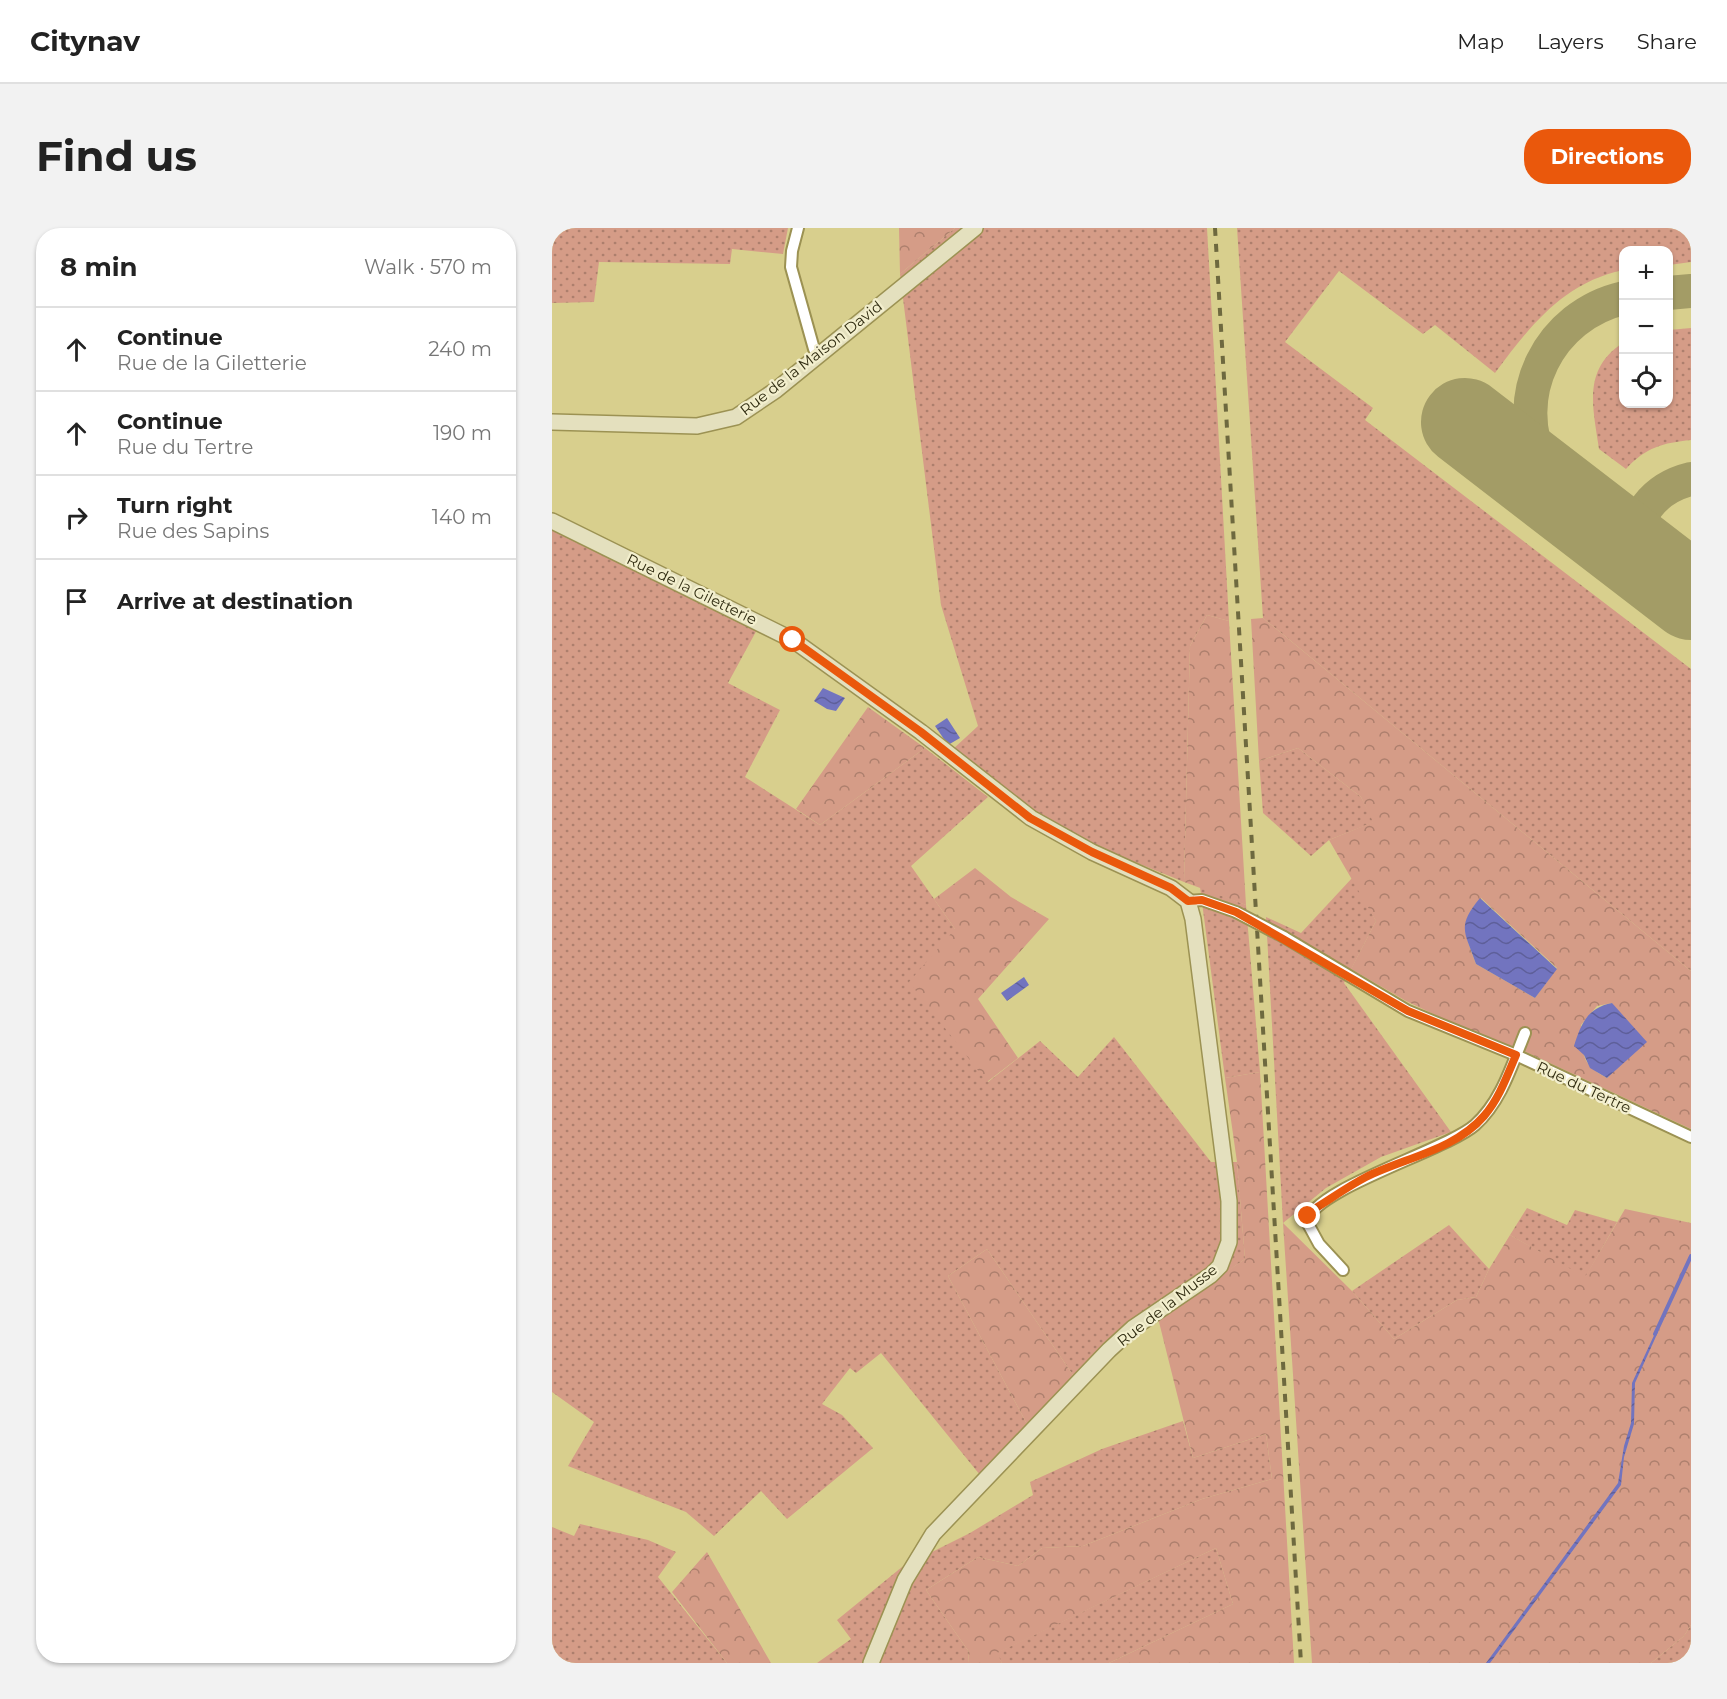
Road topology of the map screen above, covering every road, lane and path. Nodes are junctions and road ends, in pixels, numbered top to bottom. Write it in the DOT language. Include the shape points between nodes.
graph roads {
  1 [pos="798,228"];
  2 [pos="975,228"];
  3 [pos="819,355"];
  4 [pos="552,422"];
  5 [pos="552,521"];
  6 [pos="1188,901"];
  7 [pos="1525,1033"];
  8 [pos="1516,1055"];
  9 [pos="1691,1137"];
  10 [pos="1343,1270"];
  11 [pos="871,1663"];
  1 -- 3 [label="street" via="791,267"];
  2 -- 3 [label="street, Rue de la Maison David"];
  3 -- 4 [label="street, Rue de la Maison David" via="749,410 722,423 697,426"];
  5 -- 6 [label="street, Rue de la Giletterie" via="793,640 921,732 1030,818 1171,888"];
  6 -- 8 [label="street, Rue du Tertre, bridge" via="1202,900 1236,912 1408,1011"];
  6 -- 11 [label="street, Rue de la Musse" via="1197,942 1229,1201 1226,1253 1211,1275 1133,1328 1109,1350 933,1534 905,1580"];
  7 -- 8 [label="street"];
  8 -- 9 [label="street, Rue du Tertre"];
  8 -- 10 [label="street" via="1485,1116 1468,1131 1364,1178 1311,1211 1307,1222 1319,1244"];
}
